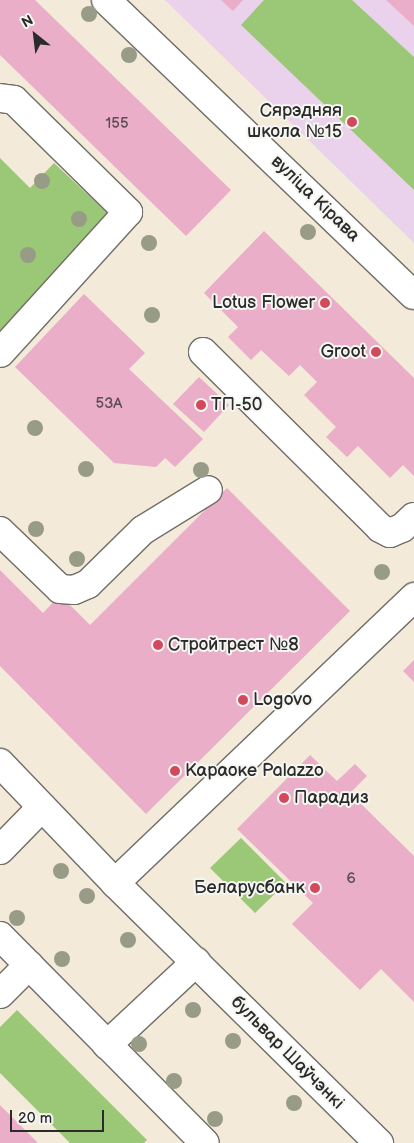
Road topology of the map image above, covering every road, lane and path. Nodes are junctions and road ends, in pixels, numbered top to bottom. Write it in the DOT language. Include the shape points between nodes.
graph roads {
  1 [pos="106,0"];
  2 [pos="0,98"];
  3 [pos="414,295"];
  4 [pos="203,352"];
  5 [pos="0,353"];
  6 [pos="208,490"];
  7 [pos="414,516"];
  8 [pos="0,532"];
  9 [pos="414,597"];
  10 [pos="0,763"];
  11 [pos="42,807"];
  12 [pos="0,850"];
  13 [pos="116,883"];
  14 [pos="0,936"];
  15 [pos="196,962"];
  16 [pos="29,965"];
  17 [pos="0,994"];
  18 [pos="108,1046"];
  19 [pos="205,1143"];
  20 [pos="379,1143"];
  1 -- 3 [label="main road, вуліца Кірава"];
  2 -- 5 [label="main road" via="14,100 128,212"];
  4 -- 7 [label="main road" via="380,528 390,533 402,528"];
  6 -- 8 [label="main road" via="143,530 88,584 74,590 60,588"];
  9 -- 13 [label="main road"];
  10 -- 11 [label="main road, бульвар Шаўчэнкі"];
  11 -- 12 [label="main road"];
  11 -- 13 [label="main road, бульвар Шаўчэнкі"];
  13 -- 15 [label="main road, бульвар Шаўчэнкі"];
  14 -- 16 [label="main road"];
  15 -- 18 [label="main road"];
  15 -- 20 [label="main road, бульвар Шаўчэнкі"];
  16 -- 17 [label="main road"];
  16 -- 18 [label="main road"];
  18 -- 19 [label="main road"];
}
